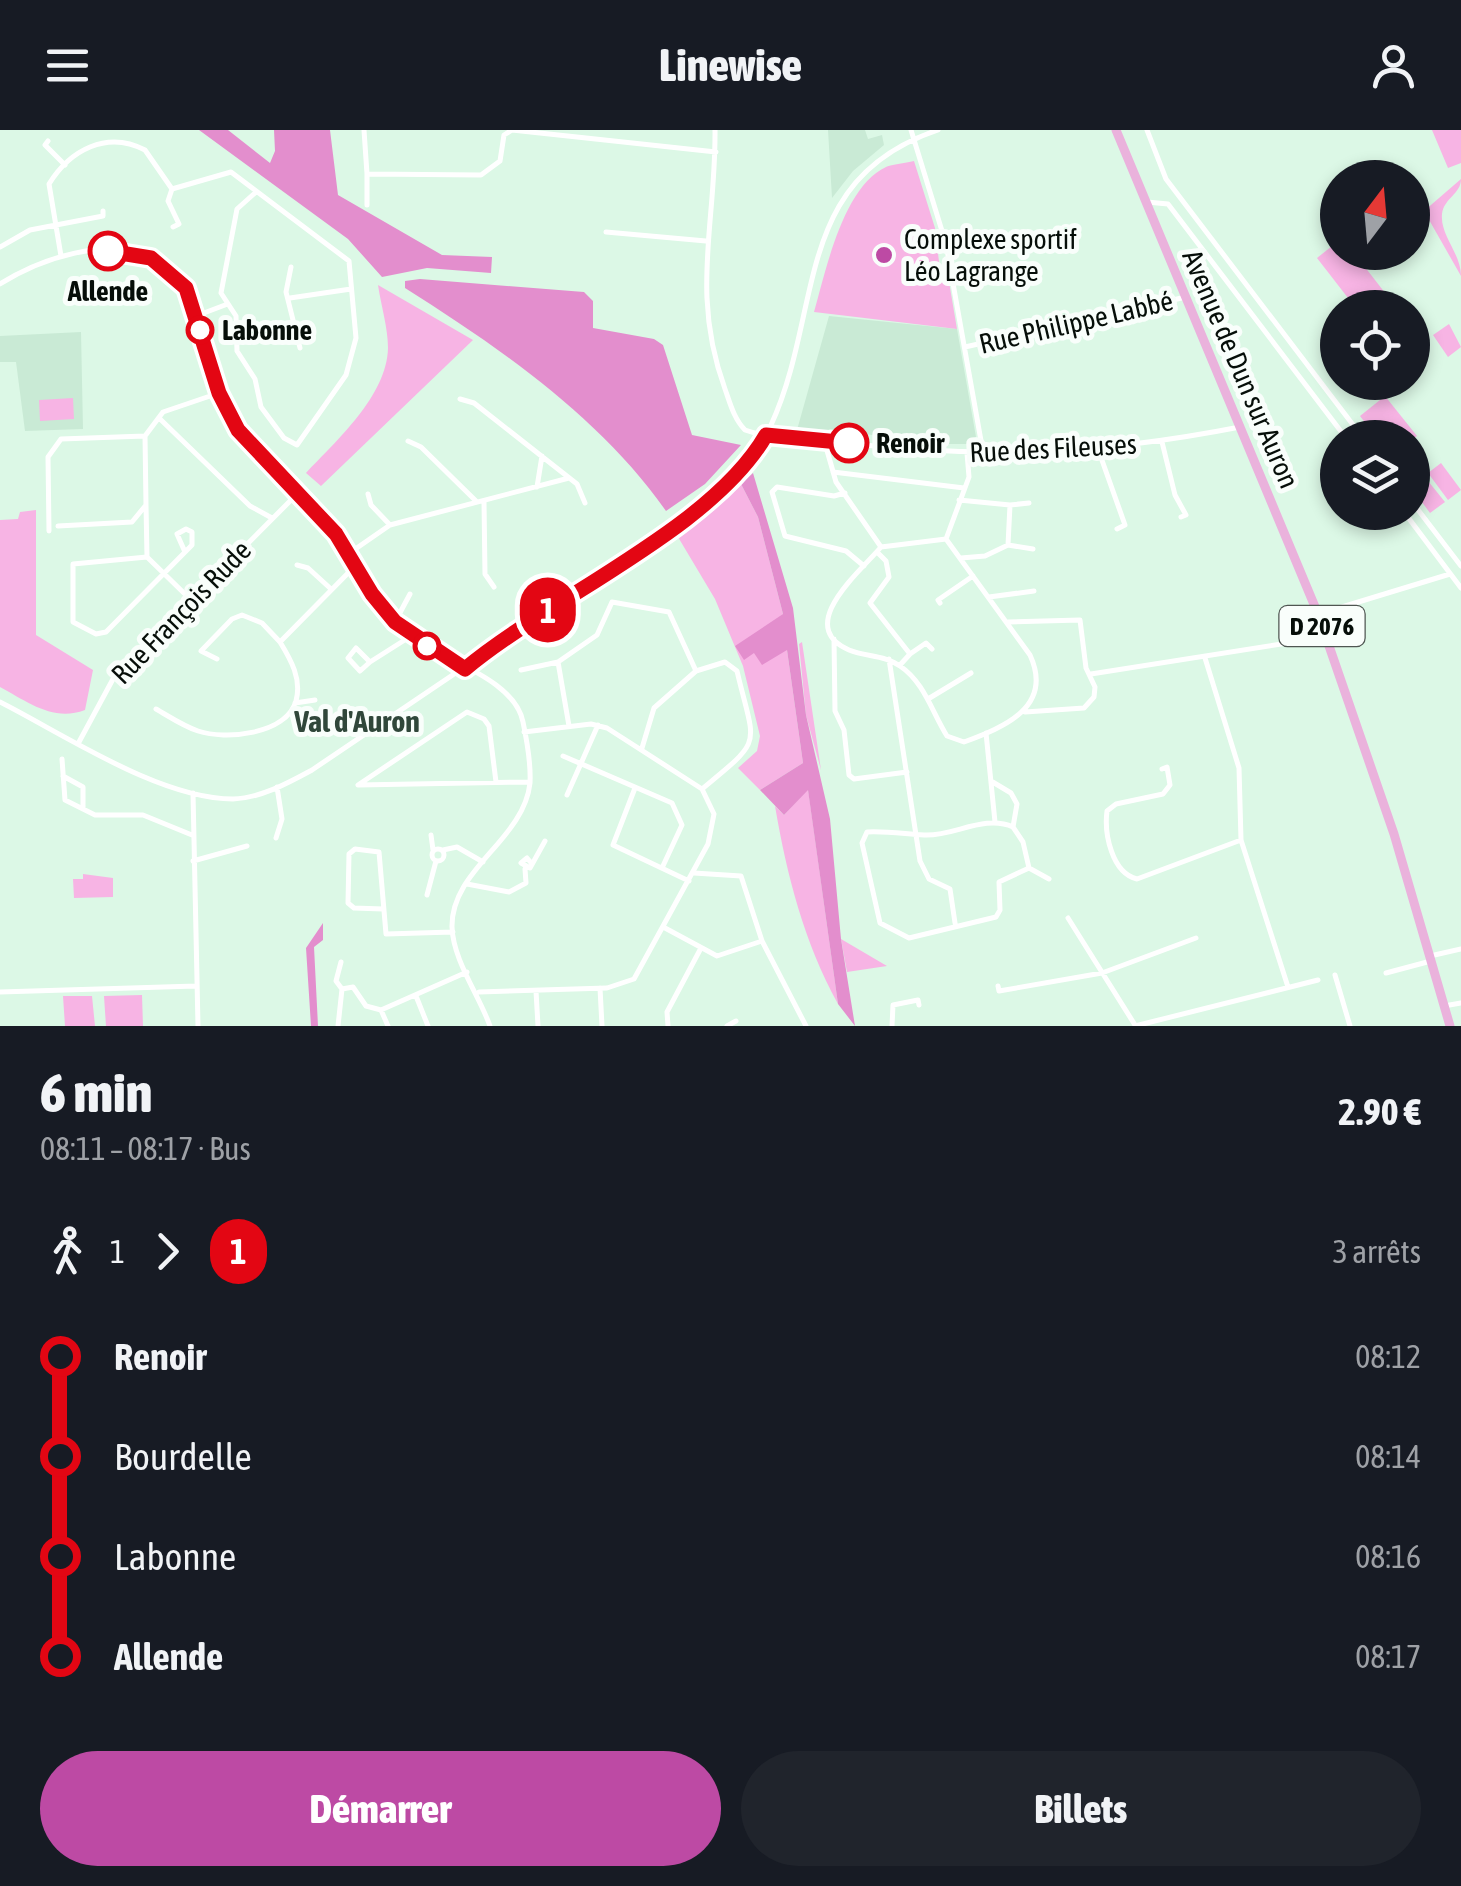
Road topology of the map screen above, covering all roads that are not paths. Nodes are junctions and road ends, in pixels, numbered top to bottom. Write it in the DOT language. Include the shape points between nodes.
graph roads {
  1 [pos="364,130"];
  2 [pos="512,130"];
  3 [pos="715,130"];
  4 [pos="911,130"];
  5 [pos="938,130"];
  6 [pos="1116,130"];
  7 [pos="1147,130"];
  8 [pos="914,139"];
  9 [pos="48,141"];
  10 [pos="716,152"];
  11 [pos="65,165"];
  12 [pos="366,174"];
  13 [pos="172,189"];
  14 [pos="256,192"];
  15 [pos="1147,202"];
  16 [pos="367,205"];
  17 [pos="103,211"];
  18 [pos="56,226"];
  19 [pos="173,227"];
  20 [pos="606,232"];
  21 [pos="706,242"];
  22 [pos="0,247"];
  23 [pos="61,256"];
  24 [pos="290,267"];
  25 [pos="0,284"];
  26 [pos="352,288"];
  27 [pos="1186,297"];
  28 [pos="290,298"];
  29 [pos="225,304"];
  30 [pos="196,316"];
  31 [pos="300,348"];
  32 [pos="965,348"];
  33 [pos="219,393"];
  34 [pos="460,399"];
  35 [pos="159,418"];
  36 [pos="1332,420"];
  37 [pos="1349,420"];
  38 [pos="1240,427"];
  39 [pos="766,435"];
  40 [pos="145,436"];
  41 [pos="408,440"];
  42 [pos="824,440"];
  43 [pos="1162,442"];
  44 [pos="1098,449"];
  45 [pos="982,452"];
  46 [pos="967,453"];
  47 [pos="542,456"];
  48 [pos="833,472"];
  49 [pos="570,478"];
  50 [pos="537,487"];
  51 [pos="965,488"];
  52 [pos="298,493"];
  53 [pos="368,494"];
  54 [pos="844,494"];
  55 [pos="958,500"];
  56 [pos="481,502"];
  57 [pos="1029,503"];
  58 [pos="585,504"];
  59 [pos="146,505"];
  60 [pos="1010,505"];
  61 [pos="1181,517"];
  62 [pos="273,518"];
  63 [pos="390,525"];
  64 [pos="1430,525"];
  65 [pos="58,526"];
  66 [pos="1117,529"];
  67 [pos="1417,530"];
  68 [pos="50,531"];
  69 [pos="946,539"];
  70 [pos="1008,545"];
  71 [pos="879,549"];
  72 [pos="1033,549"];
  73 [pos="1450,550"];
  74 [pos="184,552"];
  75 [pos="351,552"];
  76 [pos="148,557"];
  77 [pos="961,558"];
  78 [pos="1439,559"];
  79 [pos="357,564"];
  80 [pos="297,565"];
  81 [pos="864,566"];
  82 [pos="1461,566"];
  83 [pos="163,572"];
  84 [pos="1450,574"];
  85 [pos="974,576"];
  86 [pos="494,587"];
  87 [pos="1461,588"];
  88 [pos="330,589"];
  89 [pos="1034,590"];
  90 [pos="410,594"];
  91 [pos="989,597"];
  92 [pos="190,600"];
  93 [pos="940,604"];
  94 [pos="1318,614"];
  95 [pos="395,622"];
  96 [pos="1006,622"];
  97 [pos="412,636"];
  98 [pos="1326,637"];
  99 [pos="834,639"];
  100 [pos="280,642"];
  101 [pos="932,649"];
  102 [pos="910,654"];
  103 [pos="1205,658"];
  104 [pos="217,660"];
  105 [pos="889,660"];
  106 [pos="370,662"];
  107 [pos="558,662"];
  108 [pos="900,666"];
  109 [pos="465,669"];
  110 [pos="521,670"];
  111 [pos="696,671"];
  112 [pos="971,674"];
  113 [pos="1091,674"];
  114 [pos="928,699"];
  115 [pos="315,700"];
  116 [pos="0,702"];
  117 [pos="295,703"];
  118 [pos="156,709"];
  119 [pos="1025,712"];
  120 [pos="598,725"];
  121 [pos="569,726"];
  122 [pos="524,732"];
  123 [pos="986,733"];
  124 [pos="79,742"];
  125 [pos="642,749"];
  126 [pos="564,756"];
  127 [pos="62,759"];
  128 [pos="580,763"];
  129 [pos="1162,769"];
  130 [pos="907,772"];
  131 [pos="63,776"];
  132 [pos="991,781"];
  133 [pos="496,782"];
  134 [pos="530,782"];
  135 [pos="636,787"];
  136 [pos="277,788"];
  137 [pos="702,789"];
  138 [pos="192,794"];
  139 [pos="566,795"];
  140 [pos="83,809"];
  141 [pos="994,822"];
  142 [pos="1012,827"];
  143 [pos="914,833"];
  144 [pos="431,835"];
  145 [pos="192,836"];
  146 [pos="276,838"];
  147 [pos="545,840"];
  148 [pos="1241,840"];
  149 [pos="248,846"];
  150 [pos="433,850"];
  151 [pos="443,850"];
  152 [pos="193,860"];
  153 [pos="436,861"];
  154 [pos="483,862"];
  155 [pos="662,868"];
  156 [pos="1028,868"];
  157 [pos="694,872"];
  158 [pos="1049,878"];
  159 [pos="689,882"];
  160 [pos="467,884"];
  161 [pos="427,895"];
  162 [pos="383,909"];
  163 [pos="1068,918"];
  164 [pos="955,924"];
  165 [pos="665,928"];
  166 [pos="452,932"];
  167 [pos="1196,938"];
  168 [pos="762,941"];
  169 [pos="701,948"];
  170 [pos="1461,949"];
  171 [pos="1430,959"];
  172 [pos="341,962"];
  173 [pos="467,972"];
  174 [pos="1102,973"];
  175 [pos="1386,973"];
  176 [pos="1335,975"];
  177 [pos="1318,980"];
  178 [pos="196,986"];
  179 [pos="998,986"];
  180 [pos="1288,987"];
  181 [pos="600,988"];
  182 [pos="342,989"];
  183 [pos="536,991"];
  184 [pos="0,992"];
  185 [pos="477,992"];
  186 [pos="416,996"];
  187 [pos="1461,1003"];
  188 [pos="919,1005"];
  189 [pos="1444,1006"];
  190 [pos="381,1010"];
  191 [pos="736,1021"];
  192 [pos="198,1026"];
  193 [pos="338,1026"];
  194 [pos="388,1026"];
  195 [pos="428,1026"];
  196 [pos="490,1026"];
  197 [pos="538,1026"];
  198 [pos="602,1026"];
  199 [pos="668,1026"];
  200 [pos="728,1026"];
  201 [pos="806,1026"];
  202 [pos="892,1026"];
  203 [pos="1135,1026"];
  204 [pos="1350,1026"];
  205 [pos="1450,1026"];
  1 -- 12 [label="street"];
  2 -- 10 [label="street"];
  2 -- 12 [label="street" via="504,134 500,161 481,176"];
  3 -- 10 [label="street"];
  4 -- 8 [label="street"];
  5 -- 8 [label="street"];
  6 -- 15 [label="main road, Avenue de Dun sur Auron / D 2076"];
  7 -- 37 [label="street" via="1166,180"];
  8 -- 32 [label="street" via="946,244"];
  8 -- 39 [label="street" via="872,163 838,207"];
  9 -- 11 [label="street"];
  10 -- 21 [label="street"];
  11 -- 13 [label="street" via="99,138 145,150"];
  11 -- 18 [label="street" via="50,184"];
  12 -- 16 [label="street"];
  13 -- 14 [label="street" via="225,171"];
  13 -- 19 [label="street" via="168,200 179,224"];
  14 -- 26 [label="street" via="349,261"];
  14 -- 29 [label="street" via="238,210 221,282"];
  15 -- 27 [label="main road, Avenue de Dun sur Auron / D 2076"];
  15 -- 36 [label="street" via="1168,204"];
  17 -- 18 [label="street" via="104,216"];
  18 -- 22 [label="street" via="30,230"];
  18 -- 23 [label="street"];
  20 -- 21 [label="street"];
  21 -- 39 [label="street" via="712,354 740,425"];
  23 -- 25 [label="street"];
  23 -- 30 [label="street" via="125,250 151,258 186,288"];
  24 -- 28 [label="street"];
  26 -- 28 [label="street"];
  26 -- 29 [label="street" via="356,338 346,375 297,444 284,438 261,407 255,380 237,351 236,316"];
  27 -- 32 [label="street, Rue Philippe Labbé"];
  27 -- 38 [label="main road, Avenue de Dun sur Auron / D 2076"];
  28 -- 31 [label="street"];
  29 -- 30 [label="street"];
  30 -- 33 [label="street"];
  32 -- 45 [label="street"];
  33 -- 35 [label="street"];
  33 -- 52 [label="street" via="238,430"];
  34 -- 47 [label="street"];
  35 -- 40 [label="street"];
  35 -- 62 [label="street" via="250,506"];
  38 -- 43 [label="street, Rue des Fileuses"];
  38 -- 94 [label="main road, Avenue de Dun sur Auron / D 2076"];
  39 -- 42 [label="street, Rue des Fileuses"];
  39 -- 109 [label="street" via="734,479 696,510"];
  40 -- 59 [label="street"];
  40 -- 68 [label="street" via="53,444"];
  41 -- 56 [label="street"];
  42 -- 46 [label="street, Rue des Fileuses"];
  42 -- 48 [label="street"];
  43 -- 44 [label="street, Rue des Fileuses"];
  43 -- 61 [label="street, Rue des Fileuses" via="1186,515"];
  44 -- 45 [label="street, Rue des Fileuses"];
  44 -- 66 [label="street" via="1125,525"];
  45 -- 46 [label="street, Rue des Fileuses"];
  46 -- 51 [label="street"];
  47 -- 49 [label="street"];
  47 -- 50 [label="street"];
  48 -- 51 [label="street"];
  48 -- 54 [label="street"];
  49 -- 50 [label="street"];
  49 -- 58 [label="street"];
  50 -- 56 [label="street"];
  51 -- 55 [label="street"];
  52 -- 62 [label="street, Rue François Rude"];
  52 -- 75 [label="street"];
  53 -- 63 [label="street"];
  54 -- 71 [label="street"];
  54 -- 81 [label="street" via="772,492 785,536 842,550"];
  55 -- 60 [label="street"];
  55 -- 69 [label="street"];
  56 -- 63 [label="street"];
  56 -- 86 [label="street" via="485,574"];
  57 -- 60 [label="street"];
  59 -- 65 [label="street" via="132,522"];
  59 -- 76 [label="street"];
  60 -- 70 [label="street"];
  62 -- 92 [label="street, Rue François Rude"];
  63 -- 75 [label="street"];
  64 -- 73 [label="street"];
  67 -- 78 [label="street"];
  69 -- 71 [label="street"];
  69 -- 77 [label="street"];
  70 -- 72 [label="street"];
  70 -- 77 [label="street"];
  71 -- 81 [label="street"];
  71 -- 102 [label="street" via="888,577 870,606"];
  73 -- 78 [label="street"];
  73 -- 82 [label="street"];
  74 -- 74 [label="street" via="194,537 186,528 176,534"];
  74 -- 83 [label="street"];
  75 -- 79 [label="street"];
  76 -- 83 [label="street"];
  76 -- 83 [label="street" via="77,561 70,570 73,622 106,632"];
  77 -- 85 [label="street"];
  78 -- 84 [label="street"];
  79 -- 88 [label="street"];
  79 -- 95 [label="street"];
  80 -- 88 [label="street"];
  81 -- 99 [label="street" via="831,606"];
  83 -- 92 [label="street"];
  84 -- 87 [label="street"];
  84 -- 94 [label="street"];
  85 -- 91 [label="street"];
  85 -- 93 [label="street"];
  88 -- 100 [label="street"];
  89 -- 91 [label="street"];
  90 -- 95 [label="street"];
  91 -- 96 [label="street"];
  92 -- 124 [label="street, Rue François Rude" via="113,679"];
  94 -- 98 [label="main road, Avenue de Dun sur Auron / D 2076"];
  95 -- 97 [label="street"];
  96 -- 113 [label="street" via="1080,620"];
  96 -- 119 [label="street" via="1037,672"];
  97 -- 106 [label="street"];
  97 -- 109 [label="street"];
  98 -- 103 [label="street"];
  98 -- 171 [label="main road, Avenue de Dun sur Auron / D 2076"];
  99 -- 105 [label="street"];
  99 -- 130 [label="street" via="835,711 849,775"];
  100 -- 104 [label="street" via="242,615 202,651"];
  100 -- 117 [label="street" via="294,667"];
  101 -- 102 [label="street" via="926,642"];
  102 -- 108 [label="street"];
  103 -- 113 [label="street"];
  103 -- 148 [label="street" via="1240,768"];
  105 -- 108 [label="street"];
  105 -- 130 [label="street"];
  106 -- 106 [label="street" via="360,670 348,658 356,648"];
  107 -- 110 [label="street"];
  107 -- 111 [label="street" via="597,634 612,602 669,612"];
  107 -- 121 [label="street"];
  108 -- 114 [label="street"];
  109 -- 122 [label="street" via="505,690"];
  109 -- 136 [label="street"];
  111 -- 125 [label="street" via="654,708"];
  111 -- 137 [label="street" via="732,665 752,736 747,751"];
  112 -- 114 [label="street"];
  113 -- 119 [label="street" via="1094,698 1084,708"];
  114 -- 123 [label="street" via="953,740"];
  115 -- 117 [label="street"];
  116 -- 124 [label="street"];
  117 -- 118 [label="street" via="268,726 228,736 199,732"];
  119 -- 123 [label="street"];
  120 -- 121 [label="street"];
  120 -- 125 [label="street"];
  120 -- 128 [label="street"];
  121 -- 122 [label="street"];
  122 -- 134 [label="street"];
  123 -- 132 [label="street"];
  124 -- 138 [label="street"];
  125 -- 137 [label="street"];
  126 -- 128 [label="street"];
  127 -- 131 [label="street"];
  128 -- 135 [label="street"];
  128 -- 139 [label="street"];
  129 -- 148 [label="street" via="1167,767 1168,790 1107,811 1114,861 1128,876"];
  130 -- 143 [label="street"];
  131 -- 140 [label="street" via="66,800"];
  131 -- 140 [label="street" via="83,787"];
  132 -- 141 [label="street"];
  132 -- 142 [label="street" via="1017,804"];
  133 -- 133 [label="street" via="368,786 358,786 467,712 489,726"];
  133 -- 134 [label="street"];
  134 -- 154 [label="street" via="519,813"];
  135 -- 155 [label="street" via="680,813 682,825"];
  135 -- 155 [label="street" via="613,845"];
  136 -- 138 [label="street" via="235,799"];
  136 -- 146 [label="street" via="282,819"];
  137 -- 157 [label="street" via="714,814"];
  138 -- 145 [label="street"];
  140 -- 145 [label="street" via="95,816 143,815"];
  141 -- 142 [label="street"];
  141 -- 143 [label="street"];
  142 -- 156 [label="street"];
  143 -- 164 [label="street" via="923,871 950,888"];
  143 -- 164 [label="street" via="864,836 880,923 909,938"];
  144 -- 150 [label="street"];
  145 -- 152 [label="street"];
  147 -- 160 [label="street" via="532,864 523,860 526,883 509,892"];
  148 -- 180 [label="street"];
  149 -- 152 [label="street"];
  150 -- 151 [label="street"];
  150 -- 153 [label="street"];
  151 -- 153 [label="street" via="444,858"];
  151 -- 154 [label="street" via="457,848"];
  152 -- 178 [label="street"];
  153 -- 161 [label="street"];
  154 -- 160 [label="street"];
  155 -- 159 [label="street"];
  156 -- 158 [label="street"];
  156 -- 164 [label="street" via="999,882 996,917"];
  157 -- 159 [label="street"];
  157 -- 168 [label="street" via="741,876"];
  159 -- 165 [label="street"];
  160 -- 166 [label="street"];
  162 -- 162 [label="street" via="348,903 349,854 355,849 379,852"];
  162 -- 166 [label="street" via="386,934"];
  163 -- 174 [label="street"];
  165 -- 169 [label="street"];
  165 -- 181 [label="street" via="634,979"];
  166 -- 173 [label="street"];
  167 -- 174 [label="street"];
  168 -- 169 [label="street" via="726,956"];
  168 -- 201 [label="street"];
  169 -- 199 [label="street" via="667,1012"];
  170 -- 171 [label="street"];
  171 -- 175 [label="street"];
  171 -- 189 [label="main road, Avenue de Dun sur Auron / D 2076"];
  172 -- 182 [label="street" via="336,982"];
  173 -- 185 [label="street"];
  173 -- 186 [label="street"];
  174 -- 179 [label="street" via="999,991"];
  174 -- 203 [label="street"];
  176 -- 204 [label="street"];
  177 -- 180 [label="street"];
  178 -- 184 [label="street"];
  178 -- 192 [label="street"];
  180 -- 203 [label="street"];
  181 -- 183 [label="street"];
  181 -- 198 [label="street"];
  182 -- 190 [label="street" via="353,987 366,1006"];
  182 -- 193 [label="street"];
  183 -- 185 [label="street"];
  183 -- 197 [label="street"];
  185 -- 196 [label="street"];
  186 -- 190 [label="street"];
  186 -- 195 [label="street"];
  187 -- 189 [label="street"];
  188 -- 202 [label="street" via="893,1005"];
  189 -- 205 [label="main road, Avenue de Dun sur Auron / D 2076"];
  190 -- 194 [label="street"];
  191 -- 200 [label="street"];
}
